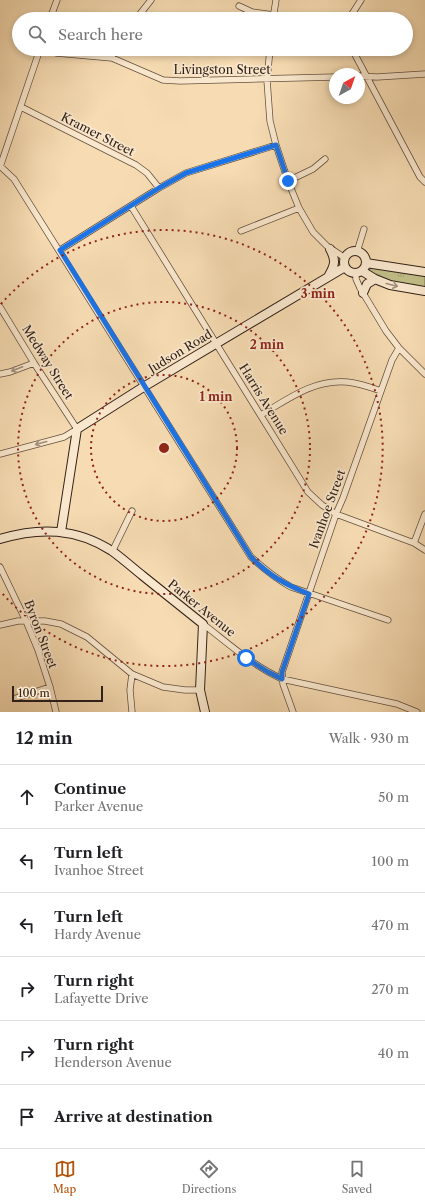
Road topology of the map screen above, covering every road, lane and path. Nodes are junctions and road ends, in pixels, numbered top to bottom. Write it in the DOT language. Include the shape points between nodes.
graph roads {
  1 [pos="56,0"];
  2 [pos="151,0"];
  3 [pos="276,0"];
  4 [pos="361,0"];
  5 [pos="239,6"];
  6 [pos="52,12"];
  7 [pos="142,12"];
  8 [pos="252,12"];
  9 [pos="275,12"];
  10 [pos="353,12"];
  11 [pos="39,56"];
  12 [pos="90,56"];
  13 [pos="269,56"];
  14 [pos="356,56"];
  15 [pos="112,58"];
  16 [pos="425,74"];
  17 [pos="366,76"];
  18 [pos="329,77"];
  19 [pos="267,80"];
  20 [pos="21,107"];
  21 [pos="276,145"];
  22 [pos="325,158"];
  23 [pos="0,166"];
  24 [pos="288,181"];
  25 [pos="425,182"];
  26 [pos="159,188"];
  27 [pos="131,206"];
  28 [pos="299,208"];
  29 [pos="364,229"];
  30 [pos="242,231"];
  31 [pos="330,248"];
  32 [pos="60,250"];
  33 [pos="357,252"];
  34 [pos="345,258"];
  35 [pos="366,263"];
  36 [pos="344,267"];
  37 [pos="359,272"];
  38 [pos="425,272"];
  39 [pos="328,276"];
  40 [pos="375,279"];
  41 [pos="425,291"];
  42 [pos="362,293"];
  43 [pos="0,307"];
  44 [pos="216,343"];
  45 [pos="399,348"];
  46 [pos="34,363"];
  47 [pos="0,374"];
  48 [pos="425,374"];
  49 [pos="145,386"];
  50 [pos="381,390"];
  51 [pos="261,415"];
  52 [pos="77,429"];
  53 [pos="0,454"];
  54 [pos="132,511"];
  55 [pos="336,514"];
  56 [pos="425,514"];
  57 [pos="61,532"];
  58 [pos="0,539"];
  59 [pos="414,543"];
  60 [pos="425,550"];
  61 [pos="112,552"];
  62 [pos="0,567"];
  63 [pos="309,594"];
  64 [pos="388,620"];
  65 [pos="26,621"];
  66 [pos="203,624"];
  67 [pos="0,625"];
  68 [pos="132,674"];
  69 [pos="282,679"];
  70 [pos="50,687"];
  71 [pos="200,690"];
  72 [pos="16,698"];
  73 [pos="56,712"];
  74 [pos="132,712"];
  75 [pos="205,712"];
  76 [pos="293,712"];
  77 [pos="417,712"];
  1 -- 6 [label="street"];
  2 -- 7 [label="street"];
  3 -- 9 [label="street"];
  4 -- 10 [label="street"];
  5 -- 8 [label="street"];
  11 -- 20 [label="street"];
  12 -- 15 [label="street, Livingston Street"];
  13 -- 19 [label="street"];
  14 -- 17 [label="street"];
  15 -- 19 [label="street, Livingston Street" via="163,80"];
  16 -- 17 [label="street"];
  17 -- 25 [label="street"];
  18 -- 19 [label="street, Livingston Street"];
  19 -- 21 [label="street" via="270,121"];
  20 -- 23 [label="street"];
  20 -- 26 [label="street, Kramer Street" via="136,165 147,173"];
  21 -- 24 [label="street"];
  21 -- 26 [label="street" via="186,173"];
  22 -- 24 [label="street" via="314,170"];
  23 -- 32 [label="street" via="14,179"];
  24 -- 28 [label="street"];
  26 -- 27 [label="street"];
  27 -- 32 [label="street"];
  27 -- 44 [label="street, Harris Avenue"];
  28 -- 30 [label="street"];
  28 -- 31 [label="street" via="313,232"];
  29 -- 33 [label="street"];
  31 -- 34 [label="street"];
  31 -- 39 [label="street" via="334,262"];
  32 -- 49 [label="street"];
  33 -- 34 [label="street" via="350,253"];
  33 -- 35 [label="street" via="363,255"];
  34 -- 36 [label="street"];
  35 -- 37 [label="street"];
  35 -- 38 [label="street"];
  36 -- 37 [label="street" via="349,272"];
  36 -- 39 [label="street, Judson Road"];
  37 -- 40 [label="street"];
  37 -- 42 [label="street" via="356,279"];
  39 -- 44 [label="street, Judson Road"];
  40 -- 41 [label="street, one-way" via="390,285"];
  40 -- 42 [label="street" via="367,284"];
  42 -- 45 [label="street"];
  43 -- 46 [label="street, Medway Street"];
  44 -- 49 [label="street, Judson Road"];
  44 -- 51 [label="street, Harris Avenue"];
  45 -- 48 [label="street"];
  45 -- 50 [label="street, Ivanhoe Street"];
  46 -- 47 [label="street, one-way"];
  46 -- 52 [label="street, Medway Street"];
  49 -- 52 [label="street, Judson Road"];
  49 -- 63 [label="street" via="251,557 279,580"];
  50 -- 51 [label="street" via="348,382 322,384 301,392"];
  50 -- 55 [label="street, Ivanhoe Street"];
  51 -- 55 [label="street, Harris Avenue" via="308,492"];
  52 -- 53 [label="street, one-way" via="64,437"];
  52 -- 57 [label="street"];
  54 -- 61 [label="street"];
  55 -- 59 [label="street, Harris Avenue"];
  55 -- 63 [label="street, Ivanhoe Street"];
  56 -- 59 [label="street"];
  57 -- 58 [label="street, Parker Avenue" via="43,531"];
  57 -- 61 [label="street, Parker Avenue" via="87,538"];
  59 -- 60 [label="street, Harris Avenue"];
  61 -- 66 [label="street, Parker Avenue"];
  62 -- 65 [label="street, Byron Street"];
  63 -- 64 [label="street"];
  63 -- 69 [label="street, Ivanhoe Street" via="282,672"];
  65 -- 67 [label="street"];
  65 -- 68 [label="street" via="61,624 87,637"];
  65 -- 70 [label="street, Byron Street"];
  66 -- 69 [label="street, Parker Avenue" via="246,658"];
  66 -- 71 [label="street"];
  68 -- 71 [label="street" via="163,687"];
  68 -- 74 [label="street"];
  69 -- 76 [label="street"];
  69 -- 77 [label="street, Parker Avenue" via="397,704"];
  70 -- 72 [label="street"];
  70 -- 73 [label="street, Byron Street"];
  71 -- 75 [label="street"];
}
